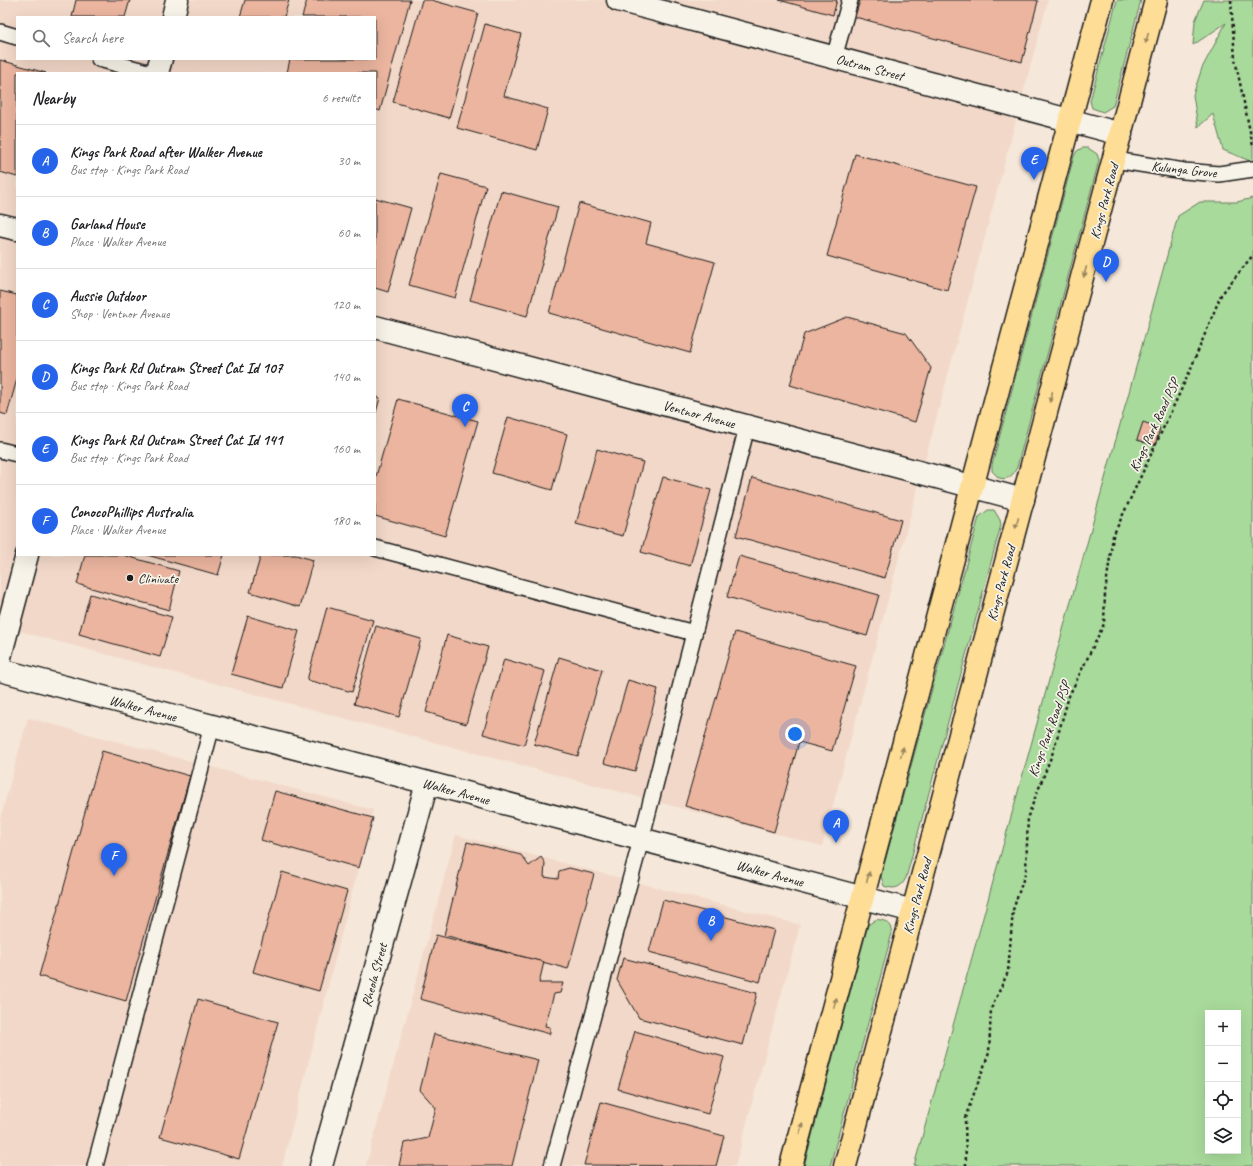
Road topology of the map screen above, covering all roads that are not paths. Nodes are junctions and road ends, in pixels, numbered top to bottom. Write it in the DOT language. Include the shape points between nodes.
graph roads {
  1 [pos="177,0"];
  2 [pos="618,0"];
  3 [pos="850,0"];
  4 [pos="1102,0"];
  5 [pos="1156,0"];
  6 [pos="172,16"];
  7 [pos="0,32"];
  8 [pos="16,37"];
  9 [pos="834,58"];
  10 [pos="103,60"];
  11 [pos="161,60"];
  12 [pos="147,72"];
  13 [pos="157,72"];
  14 [pos="1070,121"];
  15 [pos="1121,134"];
  16 [pos="1115,160"];
  17 [pos="1253,169"];
  18 [pos="0,225"];
  19 [pos="16,229"];
  20 [pos="376,327"];
  21 [pos="747,427"];
  22 [pos="0,450"];
  23 [pos="16,454"];
  24 [pos="973,487"];
  25 [pos="1024,500"];
  26 [pos="376,548"];
  27 [pos="27,556"];
  28 [pos="694,632"];
  29 [pos="0,657"];
  30 [pos="0,670"];
  31 [pos="212,726"];
  32 [pos="427,783"];
  33 [pos="641,840"];
  34 [pos="862,897"];
  35 [pos="913,911"];
  36 [pos="94,1166"];
  37 [pos="321,1166"];
  38 [pos="552,1166"];
  39 [pos="791,1166"];
  40 [pos="845,1166"];
  1 -- 6 [label="street"];
  2 -- 9 [label="street, Outram Street"];
  3 -- 9 [label="lane"];
  4 -- 14 [label="main road"];
  5 -- 15 [label="main road, Kings Park Road, one-way"];
  7 -- 8 [label="lane"];
  9 -- 14 [label="street, Outram Street"];
  10 -- 12 [label="lane"];
  11 -- 13 [label="street"];
  14 -- 15 [label="street, Outram Street"];
  14 -- 24 [label="main road"];
  15 -- 16 [label="main road, Kings Park Road"];
  16 -- 17 [label="lane, Kulunga Grove" via="1220,174"];
  16 -- 25 [label="main road, Kings Park Road, one-way"];
  18 -- 19 [label="street"];
  20 -- 21 [label="street, Ventnor Avenue"];
  21 -- 24 [label="street, Ventnor Avenue"];
  21 -- 28 [label="lane"];
  22 -- 23 [label="lane"];
  24 -- 25 [label="street, Ventnor Avenue"];
  34 -- 24 [label="main road, one-way"];
  25 -- 35 [label="main road, Kings Park Road, one-way"];
  26 -- 28 [label="lane"];
  27 -- 29 [label="street"];
  28 -- 33 [label="lane"];
  30 -- 31 [label="street, Walker Avenue"];
  31 -- 32 [label="street, Walker Avenue"];
  31 -- 36 [label="lane"];
  32 -- 33 [label="street, Walker Avenue"];
  32 -- 37 [label="street, Rheola Street"];
  33 -- 34 [label="street, Walker Avenue"];
  33 -- 38 [label="lane"];
  34 -- 35 [label="street, Walker Avenue"];
  39 -- 34 [label="main road, one-way"];
  35 -- 40 [label="main road, Kings Park Road"];
}
